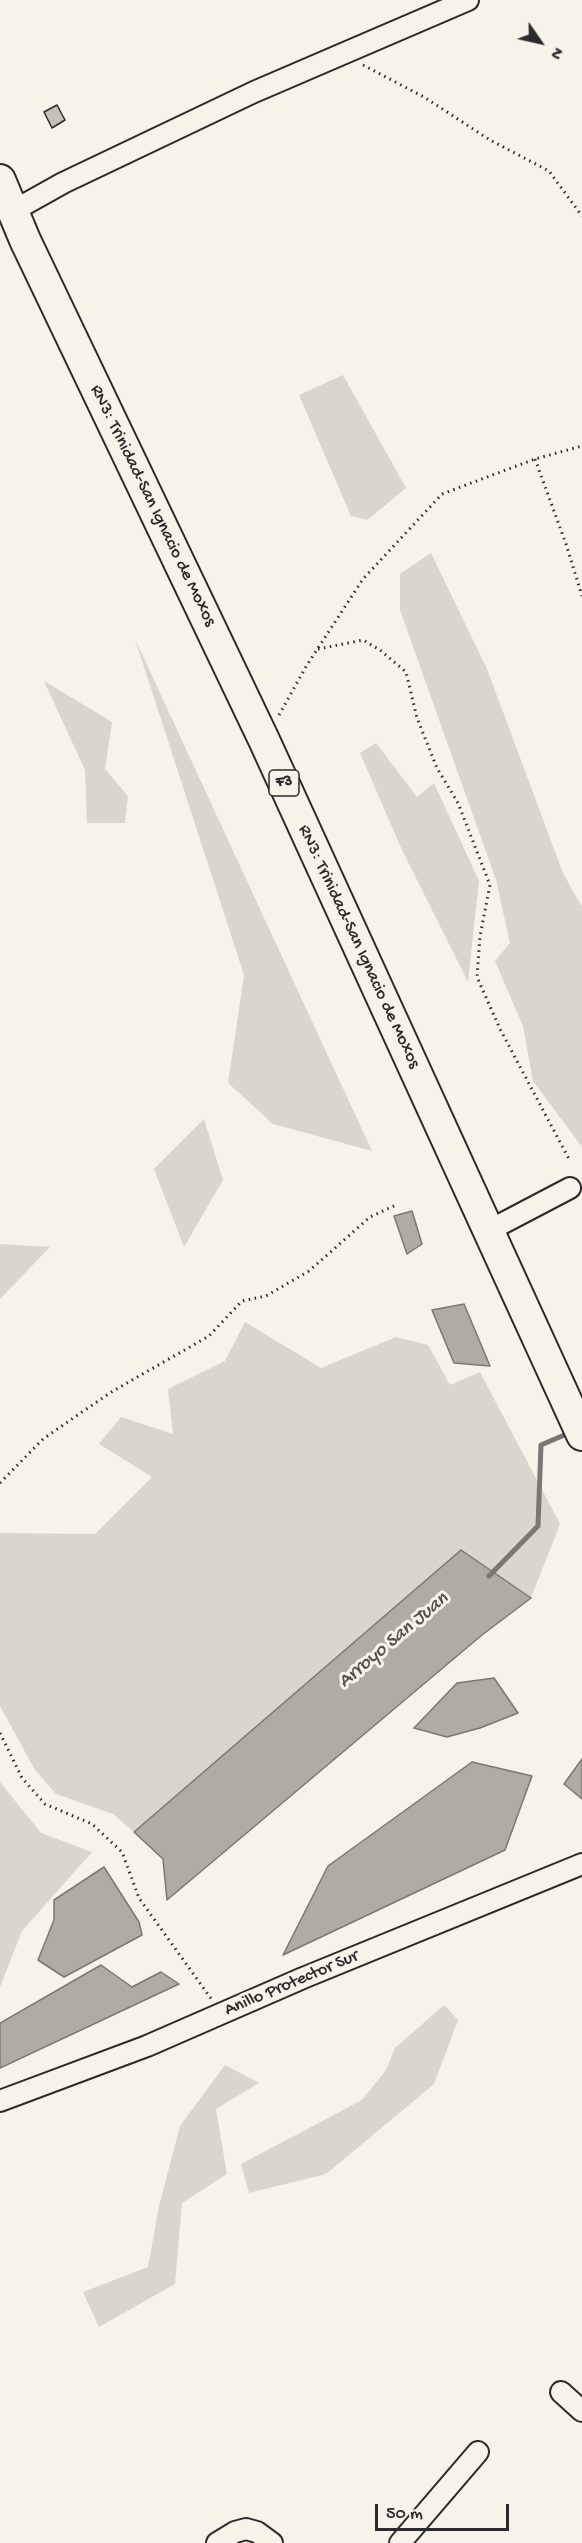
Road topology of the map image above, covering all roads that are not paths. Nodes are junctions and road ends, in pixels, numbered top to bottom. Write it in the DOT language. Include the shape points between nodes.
graph roads {
  1 [pos="468,0"];
  2 [pos="0,180"];
  3 [pos="13,211"];
  4 [pos="570,1188"];
  5 [pos="488,1231"];
  6 [pos="582,1435"];
  7 [pos="582,1864"];
  8 [pos="0,2101"];
  9 [pos="561,2392"];
  10 [pos="582,2410"];
  11 [pos="478,2452"];
  12 [pos="217,2543"];
  13 [pos="272,2543"];
  14 [pos="400,2543"];
  1 -- 3 [label="street" via="254,92"];
  2 -- 3 [label="highway, RN3: Trinidad-San Ignacio de Moxos / F3"];
  3 -- 5 [label="highway, RN3: Trinidad-San Ignacio de Moxos / F3" via="264,740"];
  4 -- 5 [label="street"];
  5 -- 6 [label="highway, RN3: Trinidad-San Ignacio de Moxos / F3"];
  7 -- 8 [label="street, Anillo Protector Sur" via="147,2046"];
  9 -- 10 [label="street"];
  11 -- 14 [label="street"];
  12 -- 13 [label="street" via="246,2529"];
}
